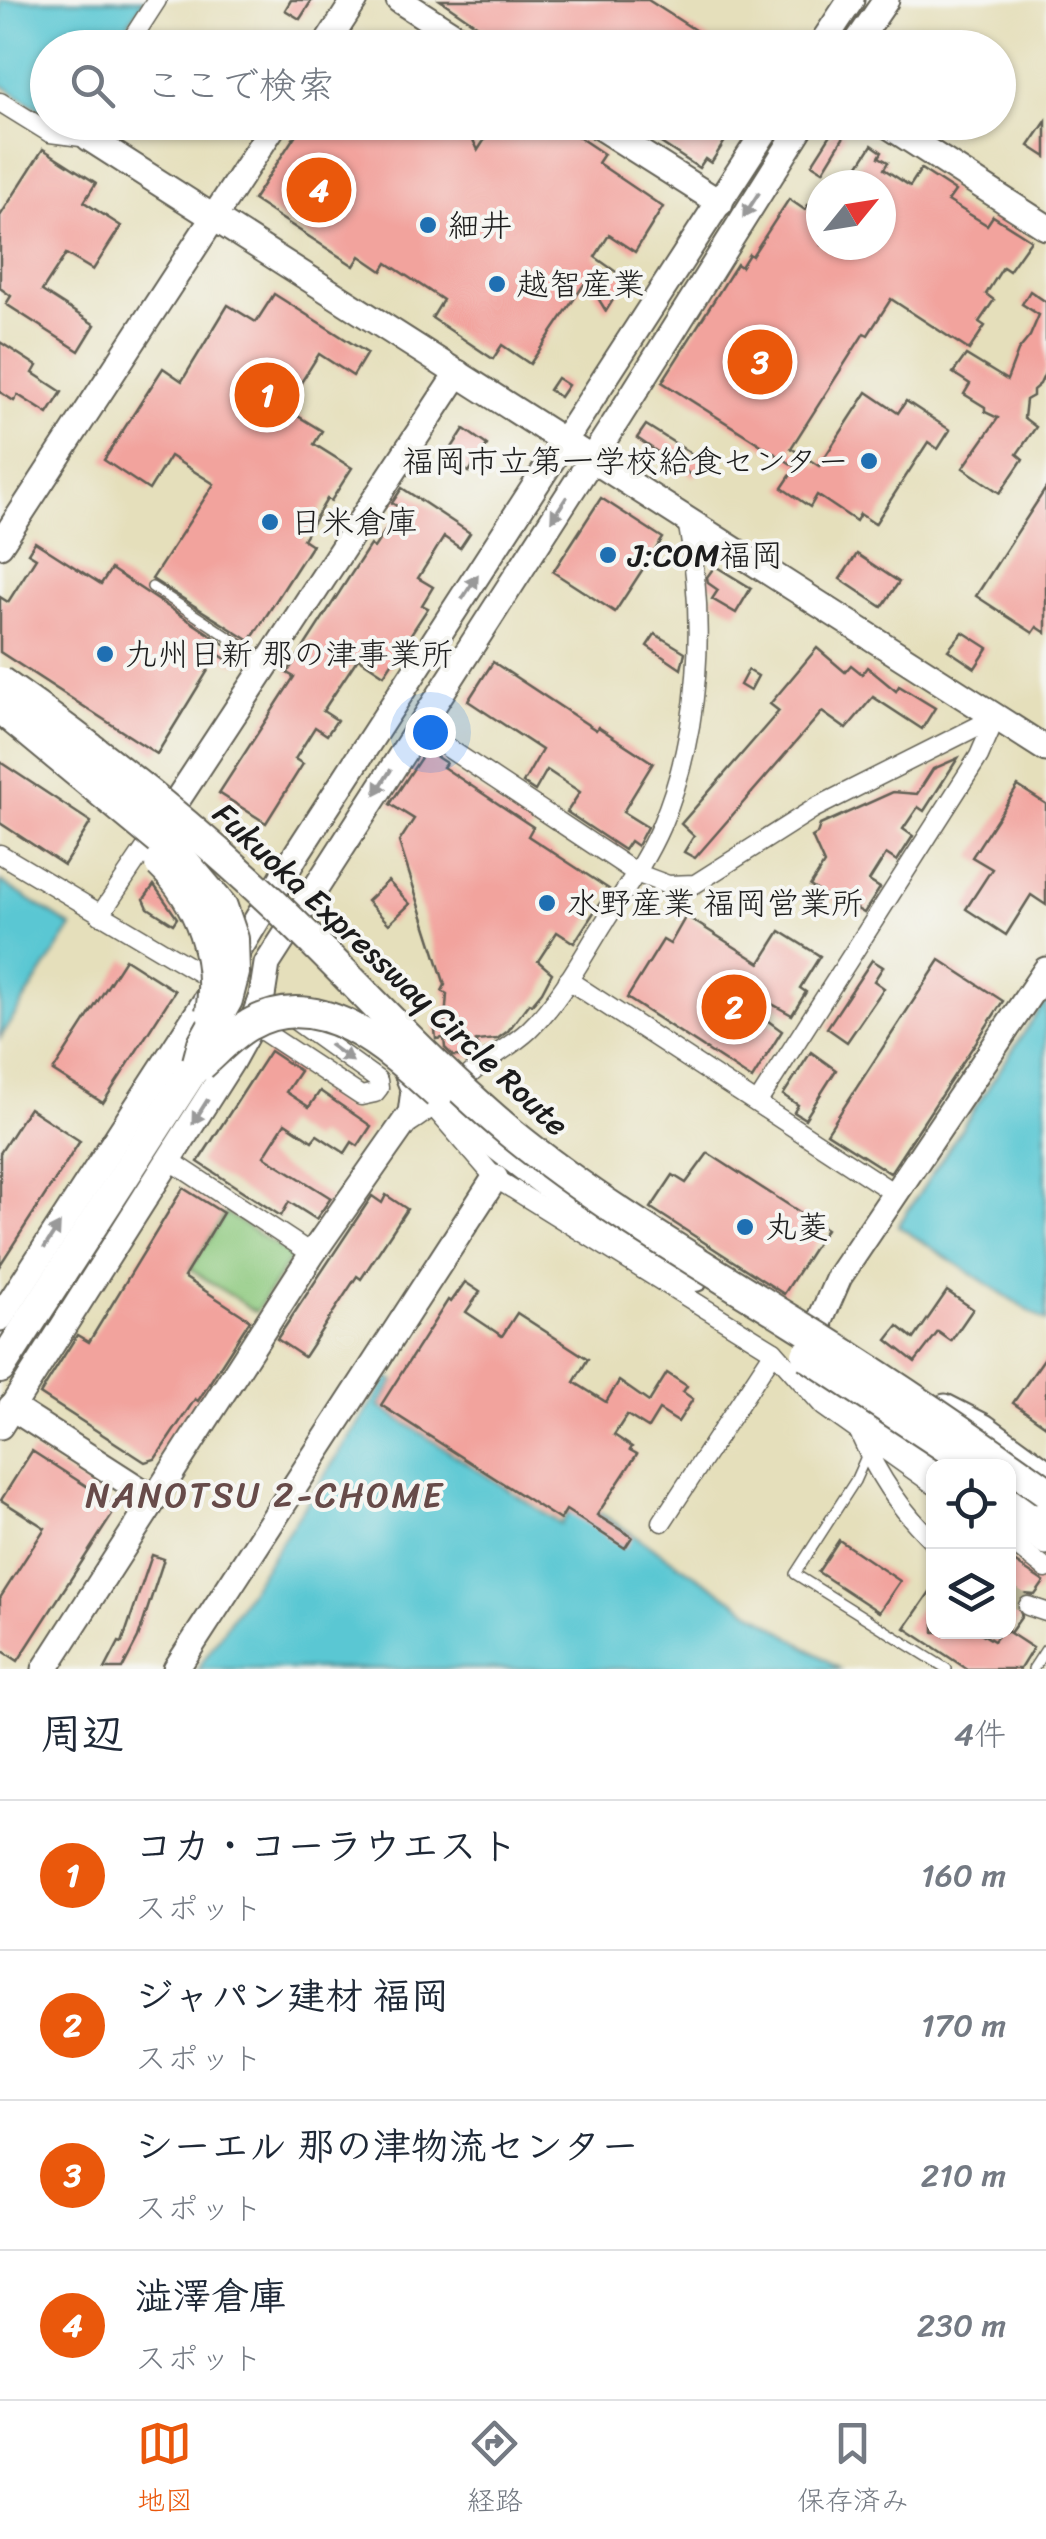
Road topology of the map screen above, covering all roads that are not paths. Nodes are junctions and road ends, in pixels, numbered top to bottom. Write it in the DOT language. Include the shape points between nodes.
graph roads {
  1 [pos="157,0"];
  2 [pos="355,0"];
  3 [pos="399,0"];
  4 [pos="851,0"];
  5 [pos="886,0"];
  6 [pos="138,30"];
  7 [pos="336,30"];
  8 [pos="446,30"];
  9 [pos="831,30"];
  10 [pos="865,30"];
  11 [pos="0,102"];
  12 [pos="30,121"];
  13 [pos="101,140"];
  14 [pos="264,140"];
  15 [pos="620,140"];
  16 [pos="760,140"];
  17 [pos="793,140"];
  18 [pos="912,140"];
  19 [pos="720,204"];
  20 [pos="214,218"];
  21 [pos="1044,221"];
  22 [pos="458,373"];
  23 [pos="564,441"];
  24 [pos="592,459"];
  25 [pos="687,520"];
  26 [pos="0,545"];
  27 [pos="152,587"];
  28 [pos="268,663"];
  29 [pos="0,682"];
  30 [pos="0,692"];
  31 [pos="0,708"];
  32 [pos="996,718"];
  33 [pos="418,728"];
  34 [pos="0,729"];
  35 [pos="1046,750"];
  36 [pos="172,808"];
  37 [pos="0,854"];
  38 [pos="636,873"];
  39 [pos="266,905"];
  40 [pos="100,915"];
  41 [pos="289,932"];
  42 [pos="1046,970"];
  43 [pos="568,980"];
  44 [pos="216,982"];
  45 [pos="262,996"];
  46 [pos="252,1024"];
  47 [pos="402,1060"];
  48 [pos="193,1069"];
  49 [pos="758,1102"];
  50 [pos="433,1108"];
  51 [pos="393,1135"];
  52 [pos="171,1161"];
  53 [pos="495,1178"];
  54 [pos="894,1193"];
  55 [pos="872,1224"];
  56 [pos="312,1254"];
  57 [pos="691,1274"];
  58 [pos="14,1321"];
  59 [pos="800,1325"];
  60 [pos="774,1351"];
  61 [pos="0,1366"];
  62 [pos="5,1416"];
  63 [pos="860,1434"];
  64 [pos="868,1452"];
  65 [pos="928,1459"];
  66 [pos="965,1459"];
  67 [pos="1046,1472"];
  68 [pos="926,1479"];
  69 [pos="1046,1491"];
  70 [pos="1016,1495"];
  71 [pos="154,1499"];
  72 [pos="1046,1516"];
  73 [pos="1016,1520"];
  74 [pos="662,1522"];
  75 [pos="926,1534"];
  76 [pos="1046,1542"];
  77 [pos="1016,1546"];
  78 [pos="1046,1569"];
  79 [pos="1046,1649"];
  80 [pos="44,1669"];
  81 [pos="176,1669"];
  82 [pos="947,1669"];
  83 [pos="1033,1669"];
  1 -- 6 [label="street"];
  2 -- 7 [label="street"];
  3 -- 8 [label="street"];
  4 -- 9 [label="street"];
  5 -- 10 [label="street"];
  11 -- 12 [label="street"];
  13 -- 20 [label="street"];
  14 -- 20 [label="street"];
  15 -- 19 [label="street"];
  16 -- 19 [label="street"];
  17 -- 24 [label="street, one-way"];
  18 -- 21 [label="street"];
  19 -- 23 [label="street"];
  20 -- 22 [label="street"];
  20 -- 26 [label="street"];
  22 -- 23 [label="street"];
  22 -- 28 [label="street"];
  23 -- 24 [label="street"];
  39 -- 23 [label="street, one-way"];
  24 -- 25 [label="street"];
  24 -- 33 [label="street, one-way"];
  25 -- 32 [label="street"];
  25 -- 38 [label="street" via="698,632 691,717 680,774"];
  27 -- 28 [label="lane"];
  28 -- 36 [label="street"];
  29 -- 59 [label="highway, Fukuoka Expressway Circle Route, bridge" via="231,866 512,1134 636,1224"];
  30 -- 36 [label="street"];
  30 -- 57 [label="highway, Fukuoka Expressway Circle Route, bridge" via="204,848 521,1148"];
  31 -- 48 [label="highway, bridge" via="180,856 222,907 233,939 234,973"];
  32 -- 35 [label="street"];
  32 -- 38 [label="street" via="816,808 695,884 668,885"];
  32 -- 49 [label="street" via="979,756"];
  33 -- 38 [label="street"];
  33 -- 41 [label="street, one-way"];
  34 -- 48 [label="highway, bridge" via="127,831 168,870 196,912 214,992"];
  36 -- 39 [label="street"];
  36 -- 40 [label="street"];
  37 -- 40 [label="street"];
  38 -- 43 [label="street"];
  39 -- 41 [label="street"];
  39 -- 44 [label="street"];
  40 -- 44 [label="street"];
  41 -- 45 [label="street" via="268,964"];
  41 -- 47 [label="street" via="369,1009"];
  42 -- 54 [label="street"];
  43 -- 49 [label="street"];
  43 -- 50 [label="street" via="527,1032"];
  58 -- 44 [label="street, one-way"];
  45 -- 46 [label="street"];
  45 -- 46 [label="street, one-way" via="378,1080 379,1088 362,1096"];
  46 -- 52 [label="street, one-way"];
  47 -- 50 [label="street"];
  47 -- 51 [label="street" via="414,1090 411,1113"];
  48 -- 57 [label="highway, bridge" via="264,1018 293,1012 340,1021 391,1053 525,1167"];
  48 -- 58 [label="highway"];
  48 -- 59 [label="highway, bridge" via="240,1033 274,1018 312,1018 354,1030 523,1165 630,1238"];
  48 -- 61 [label="highway"];
  49 -- 54 [label="street"];
  50 -- 51 [label="street"];
  50 -- 53 [label="street"];
  51 -- 56 [label="street"];
  52 -- 56 [label="street"];
  52 -- 62 [label="street"];
  53 -- 60 [label="street"];
  53 -- 81 [label="street"];
  54 -- 55 [label="street"];
  55 -- 65 [label="street" via="814,1309 806,1343 822,1383"];
  55 -- 67 [label="street" via="826,1301 818,1322 822,1342 984,1426"];
  56 -- 71 [label="street"];
  57 -- 66 [label="highway, Fukuoka Expressway Circle Route, bridge"];
  58 -- 61 [label="highway"];
  59 -- 69 [label="highway, Fukuoka Expressway Circle Route, bridge"];
  60 -- 63 [label="street" via="824,1407"];
  60 -- 74 [label="street"];
  62 -- 71 [label="street"];
  63 -- 64 [label="street"];
  63 -- 68 [label="street"];
  64 -- 75 [label="street" via="880,1478"];
  64 -- 82 [label="lane" via="796,1574"];
  70 -- 72 [label="highway"];
  71 -- 80 [label="street"];
  73 -- 76 [label="street"];
  77 -- 78 [label="street"];
  79 -- 83 [label="lane"];
}
